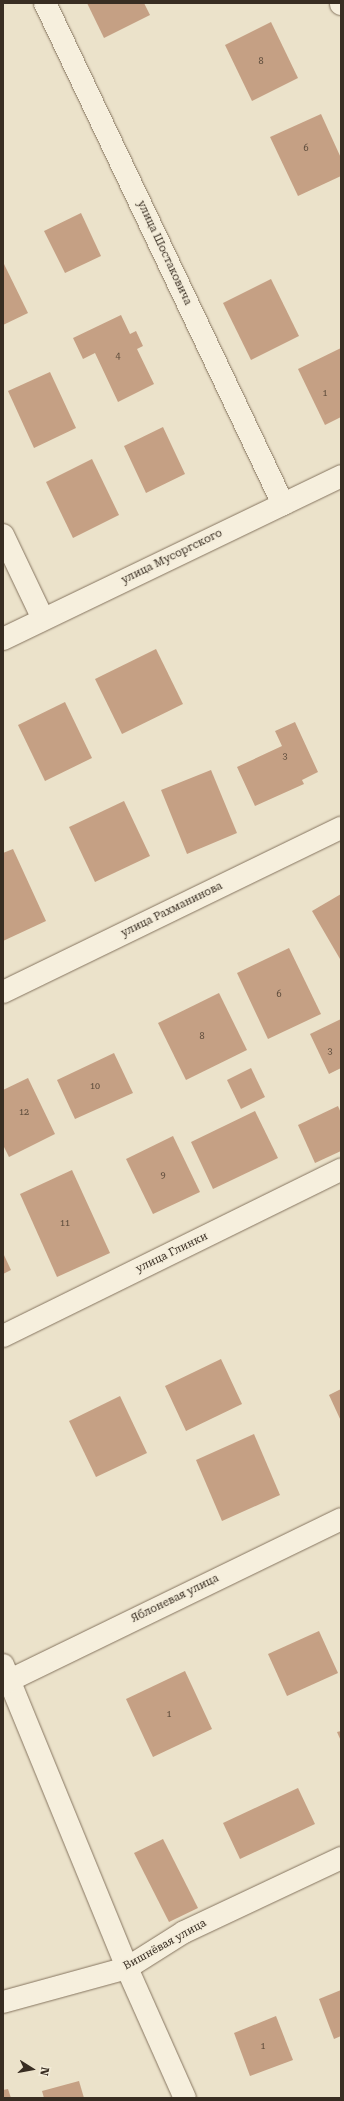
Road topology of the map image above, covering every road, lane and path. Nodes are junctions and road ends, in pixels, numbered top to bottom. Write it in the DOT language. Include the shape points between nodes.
graph roads {
  1 [pos="45,3"];
  2 [pos="341,476"];
  3 [pos="283,504"];
  4 [pos="3,535"];
  5 [pos="43,619"];
  6 [pos="3,639"];
  7 [pos="341,828"];
  8 [pos="3,992"];
  9 [pos="341,1170"];
  10 [pos="3,1336"];
  11 [pos="341,1519"];
  12 [pos="6,1673"];
  13 [pos="341,1858"];
  14 [pos="126,1968"];
  15 [pos="3,2002"];
  16 [pos="186,2098"];
  1 -- 3 [label="street, улица Шостаковича"];
  2 -- 3 [label="street, улица Мусоргского"];
  3 -- 5 [label="street, улица Мусоргского"];
  4 -- 5 [label="street"];
  5 -- 6 [label="street, улица Мусоргского"];
  7 -- 8 [label="street, улица Рахманинова"];
  9 -- 10 [label="street, улица Глинки"];
  11 -- 12 [label="street, Яблоневая улица"];
  12 -- 14 [label="street"];
  13 -- 14 [label="street, Вишнёвая улица" via="184,1932"];
  14 -- 15 [label="street, Вишнёвая улица"];
  14 -- 16 [label="street"];
}
